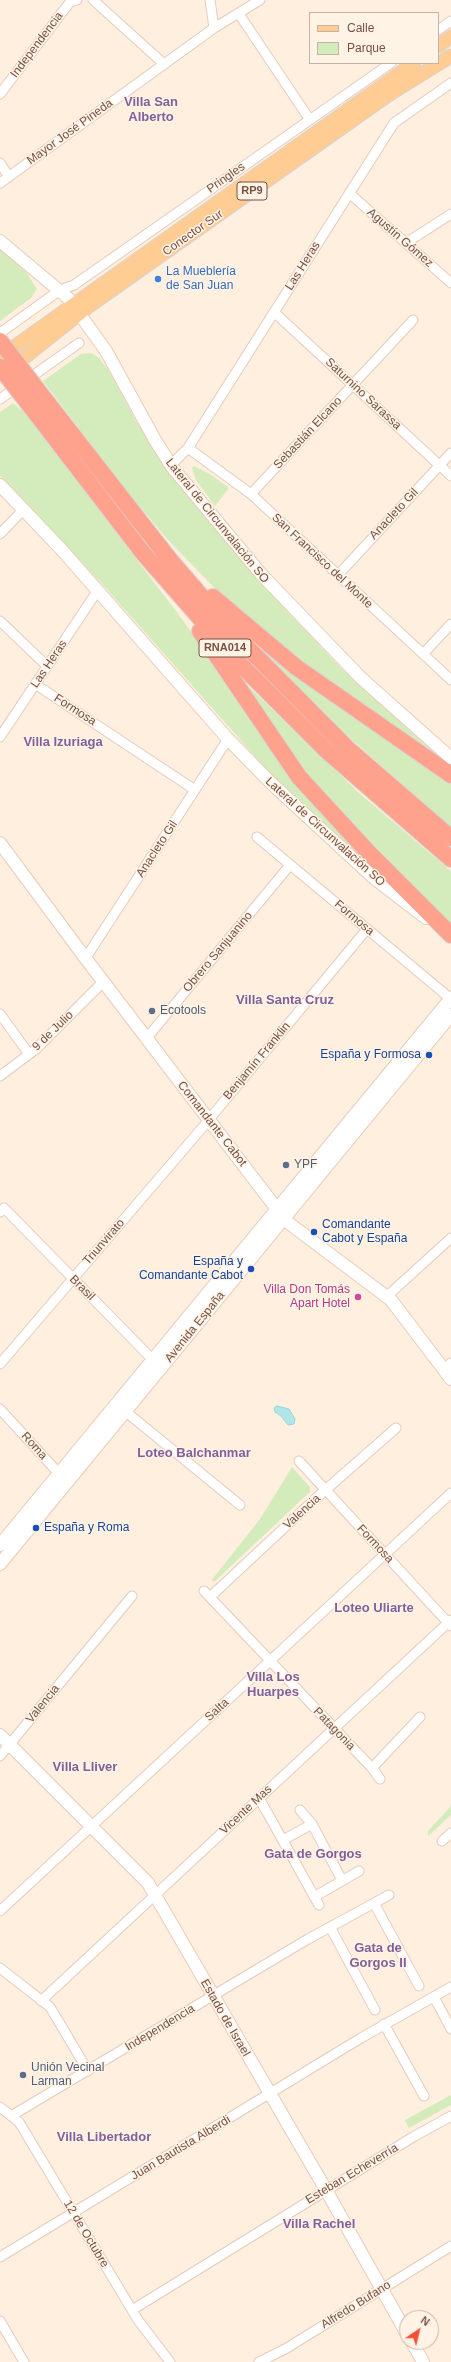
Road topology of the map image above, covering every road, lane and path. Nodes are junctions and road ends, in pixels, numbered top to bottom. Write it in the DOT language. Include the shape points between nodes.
graph roads {
  1 [pos="93,0"];
  2 [pos="210,0"];
  3 [pos="260,0"];
  4 [pos="71,1"];
  5 [pos="240,14"];
  6 [pos="451,21"];
  7 [pos="214,28"];
  8 [pos="439,29"];
  9 [pos="451,37"];
  10 [pos="439,45"];
  11 [pos="451,56"];
  12 [pos="439,63"];
  13 [pos="164,64"];
  14 [pos="389,64"];
  15 [pos="413,64"];
  16 [pos="438,64"];
  17 [pos="451,83"];
  18 [pos="0,94"];
  19 [pos="310,120"];
  20 [pos="0,163"];
  21 [pos="9,177"];
  22 [pos="0,183"];
  23 [pos="349,193"];
  24 [pos="451,214"];
  25 [pos="0,241"];
  26 [pos="406,243"];
  27 [pos="451,283"];
  28 [pos="60,290"];
  29 [pos="77,309"];
  30 [pos="274,313"];
  31 [pos="413,320"];
  32 [pos="0,333"];
  33 [pos="0,341"];
  34 [pos="79,343"];
  35 [pos="0,357"];
  36 [pos="0,367"];
  37 [pos="0,375"];
  38 [pos="353,385"];
  39 [pos="0,399"];
  40 [pos="188,448"];
  41 [pos="451,453"];
  42 [pos="171,465"];
  43 [pos="439,465"];
  44 [pos="451,476"];
  45 [pos="0,486"];
  46 [pos="251,494"];
  47 [pos="23,510"];
  48 [pos="0,534"];
  49 [pos="152,537"];
  50 [pos="338,575"];
  51 [pos="172,588"];
  52 [pos="98,590"];
  53 [pos="0,621"];
  54 [pos="451,624"];
  55 [pos="423,654"];
  56 [pos="47,666"];
  57 [pos="451,680"];
  58 [pos="35,684"];
  59 [pos="0,737"];
  60 [pos="228,739"];
  61 [pos="451,758"];
  62 [pos="451,775"];
  63 [pos="195,790"];
  64 [pos="257,837"];
  65 [pos="451,838"];
  66 [pos="0,844"];
  67 [pos="451,860"];
  68 [pos="290,865"];
  69 [pos="367,929"];
  70 [pos="451,935"];
  71 [pos="85,959"];
  72 [pos="103,982"];
  73 [pos="451,999"];
  74 [pos="0,1014"];
  75 [pos="451,1015"];
  76 [pos="146,1039"];
  77 [pos="29,1054"];
  78 [pos="0,1076"];
  79 [pos="209,1120"];
  80 [pos="2,1210"];
  81 [pos="280,1213"];
  82 [pos="451,1238"];
  83 [pos="73,1279"];
  84 [pos="386,1297"];
  85 [pos="152,1360"];
  86 [pos="0,1364"];
  87 [pos="161,1369"];
  88 [pos="449,1370"];
  89 [pos="116,1404"];
  90 [pos="0,1409"];
  91 [pos="126,1412"];
  92 [pos="396,1428"];
  93 [pos="299,1461"];
  94 [pos="59,1473"];
  95 [pos="67,1483"];
  96 [pos="326,1490"];
  97 [pos="451,1493"];
  98 [pos="240,1505"];
  99 [pos="0,1545"];
  100 [pos="384,1554"];
  101 [pos="0,1564"];
  102 [pos="207,1594"];
  103 [pos="132,1596"];
  104 [pos="450,1623"];
  105 [pos="269,1661"];
  106 [pos="420,1717"];
  107 [pos="333,1729"];
  108 [pos="0,1735"];
  109 [pos="10,1745"];
  110 [pos="0,1756"];
  111 [pos="372,1768"];
  112 [pos="380,1779"];
  113 [pos="259,1798"];
  114 [pos="300,1810"];
  115 [pos="312,1824"];
  116 [pos="91,1826"];
  117 [pos="451,1833"];
  118 [pos="283,1840"];
  119 [pos="442,1841"];
  120 [pos="359,1871"];
  121 [pos="342,1880"];
  122 [pos="155,1895"];
  123 [pos="389,1895"];
  124 [pos="314,1897"];
  125 [pos="374,1903"];
  126 [pos="319,1905"];
  127 [pos="0,1912"];
  128 [pos="330,1927"];
  129 [pos="0,1968"];
  130 [pos="419,1986"];
  131 [pos="451,1987"];
  132 [pos="213,1996"];
  133 [pos="434,1997"];
  134 [pos="41,2001"];
  135 [pos="375,2010"];
  136 [pos="384,2024"];
  137 [pos="451,2029"];
  138 [pos="88,2071"];
  139 [pos="269,2094"];
  140 [pos="424,2096"];
  141 [pos="0,2107"];
  142 [pos="11,2116"];
  143 [pos="451,2116"];
  144 [pos="326,2190"];
  145 [pos="73,2213"];
  146 [pos="451,2246"];
  147 [pos="0,2257"];
  148 [pos="381,2289"];
  149 [pos="132,2310"];
  150 [pos="399,2320"];
  151 [pos="0,2321"];
  152 [pos="416,2350"];
  153 [pos="24,2362"];
  154 [pos="170,2362"];
  155 [pos="259,2362"];
  156 [pos="423,2362"];
  1 -- 13 [label="street"];
  2 -- 7 [label="street"];
  3 -- 5 [label="street, Mayor José Pineda"];
  4 -- 18 [label="street, Independencia"];
  5 -- 7 [label="street, Mayor José Pineda"];
  5 -- 19 [label="street"];
  6 -- 8 [label="street"];
  7 -- 13 [label="street, Mayor José Pineda"];
  9 -- 10 [label="main road"];
  11 -- 12 [label="main road, Conector Sur / RP9"];
  13 -- 21 [label="street, Mayor José Pineda"];
  14 -- 19 [label="street, Pringles"];
  15 -- 29 [label="main road, Conector Sur / RP9"];
  16 -- 29 [label="main road, Conector Sur / RP9" via="388,95"];
  17 -- 23 [label="street, Las Heras" via="394,123"];
  19 -- 28 [label="street, Pringles" via="74,285"];
  20 -- 21 [label="street"];
  21 -- 22 [label="street, Mayor José Pineda"];
  23 -- 26 [label="street, Agustín Gómez"];
  23 -- 30 [label="street, Las Heras"];
  24 -- 26 [label="street"];
  25 -- 28 [label="main road, Lateral de Circunvalación SO"];
  26 -- 27 [label="street, Agustín Gómez"];
  28 -- 29 [label="main road, Lateral de Circunvalación SO"];
  28 -- 32 [label="street, Pringles"];
  29 -- 35 [label="main road, Conector Sur / RP9"];
  29 -- 37 [label="main road, Conector Sur / RP9"];
  29 -- 42 [label="main road, Lateral de Circunvalación SO" via="106,351"];
  30 -- 38 [label="street, Saturnino Sarassa"];
  30 -- 40 [label="street, Las Heras"];
  31 -- 38 [label="street, Sebastián Elcano"];
  33 -- 49 [label="highway, RNA014, bridge"];
  34 -- 39 [label="street"];
  36 -- 51 [label="highway, RNA014, bridge"];
  38 -- 43 [label="street, Saturnino Sarassa"];
  38 -- 46 [label="street, Sebastián Elcano"];
  40 -- 42 [label="street, Las Heras"];
  40 -- 46 [label="street, San Francisco del Monte"];
  41 -- 43 [label="street, Anacleto Gil"];
  42 -- 61 [label="main road, Lateral de Circunvalación SO" via="287,604 361,678"];
  43 -- 44 [label="street, Saturnino Sarassa"];
  43 -- 50 [label="street, Anacleto Gil"];
  45 -- 47 [label="main road, Lateral de Circunvalación SO"];
  46 -- 50 [label="street, San Francisco del Monte"];
  47 -- 48 [label="street"];
  47 -- 52 [label="main road, Lateral de Circunvalación SO"];
  49 -- 62 [label="highway" via="213,597 285,659"];
  49 -- 65 [label="highway, RNA014" via="233,634 300,703 382,779"];
  50 -- 55 [label="street, San Francisco del Monte"];
  51 -- 67 [label="highway, RNA014" via="242,666 327,751"];
  51 -- 70 [label="highway" via="292,767 369,853"];
  52 -- 56 [label="street, Las Heras"];
  52 -- 60 [label="main road, Lateral de Circunvalación SO"];
  53 -- 56 [label="street"];
  54 -- 55 [label="street"];
  55 -- 57 [label="street, San Francisco del Monte"];
  56 -- 58 [label="street, Las Heras"];
  58 -- 59 [label="street, Las Heras"];
  58 -- 63 [label="street, Formosa"];
  60 -- 63 [label="street, Anacleto Gil"];
  60 -- 70 [label="main road, Lateral de Circunvalación SO" via="276,788 365,870"];
  63 -- 71 [label="street, Anacleto Gil"];
  64 -- 68 [label="street, Formosa"];
  66 -- 71 [label="main road, Comandante Cabot"];
  68 -- 69 [label="street, Formosa"];
  68 -- 76 [label="street, Obrero Sanjuanino"];
  69 -- 73 [label="street, Formosa"];
  69 -- 79 [label="street, Benjamín Franklin"];
  71 -- 72 [label="main road, Comandante Cabot"];
  72 -- 76 [label="main road, Comandante Cabot"];
  72 -- 77 [label="street, 9 de Julio"];
  73 -- 81 [label="main road, Avenida España"];
  74 -- 77 [label="street"];
  75 -- 81 [label="main road, Avenida España"];
  76 -- 79 [label="main road, Comandante Cabot"];
  77 -- 78 [label="street, 9 de Julio"];
  79 -- 81 [label="main road, Comandante Cabot"];
  79 -- 83 [label="street, Triunvirato"];
  80 -- 83 [label="street, Brasil"];
  81 -- 84 [label="main road, Comandante Cabot"];
  81 -- 85 [label="main road, Avenida España"];
  81 -- 87 [label="main road, Avenida España"];
  82 -- 84 [label="street"];
  83 -- 85 [label="street, Brasil"];
  83 -- 86 [label="street, Triunvirato"];
  84 -- 88 [label="main road, Comandante Cabot"];
  85 -- 87 [label="street, Brasil"];
  85 -- 89 [label="main road, Avenida España"];
  87 -- 91 [label="main road, Avenida España"];
  89 -- 91 [label="street"];
  89 -- 94 [label="main road, Avenida España"];
  90 -- 94 [label="street, Roma"];
  91 -- 95 [label="main road, Avenida España"];
  91 -- 98 [label="street"];
  92 -- 96 [label="street, Valencia"];
  93 -- 96 [label="street, Formosa"];
  94 -- 95 [label="street, Roma"];
  94 -- 99 [label="main road, Avenida España"];
  95 -- 101 [label="main road, Avenida España"];
  96 -- 100 [label="street, Formosa"];
  96 -- 102 [label="street, Valencia"];
  97 -- 100 [label="street, Salta"];
  100 -- 104 [label="street, Formosa"];
  100 -- 105 [label="street, Salta"];
  102 -- 105 [label="street, Patagonia"];
  103 -- 109 [label="street, Valencia"];
  104 -- 107 [label="street, Vicente Mas"];
  105 -- 107 [label="street, Patagonia"];
  105 -- 116 [label="street, Salta"];
  106 -- 111 [label="street"];
  107 -- 111 [label="street, Patagonia"];
  107 -- 113 [label="street, Vicente Mas"];
  108 -- 109 [label="main road, Estado de Israel"];
  109 -- 110 [label="street, Valencia"];
  109 -- 116 [label="main road, Estado de Israel"];
  111 -- 112 [label="street, Patagonia"];
  113 -- 118 [label="street"];
  113 -- 122 [label="street, Vicente Mas"];
  114 -- 115 [label="street"];
  115 -- 118 [label="street"];
  115 -- 121 [label="street"];
  116 -- 122 [label="main road, Estado de Israel" via="148,1883"];
  116 -- 127 [label="street, Salta"];
  117 -- 119 [label="street"];
  118 -- 124 [label="street"];
  120 -- 121 [label="street"];
  121 -- 124 [label="street"];
  122 -- 132 [label="main road, Estado de Israel"];
  122 -- 134 [label="street, Vicente Mas"];
  123 -- 125 [label="street, Independencia"];
  124 -- 126 [label="street"];
  125 -- 128 [label="street, Independencia"];
  125 -- 130 [label="street"];
  128 -- 132 [label="street, Independencia"];
  128 -- 135 [label="street"];
  129 -- 134 [label="street"];
  131 -- 133 [label="street, Juan Bautista Alberdi"];
  132 -- 138 [label="street, Independencia"];
  132 -- 139 [label="main road, Estado de Israel"];
  133 -- 136 [label="street, Juan Bautista Alberdi"];
  133 -- 137 [label="street"];
  134 -- 138 [label="street" via="50,2007"];
  136 -- 139 [label="street, Juan Bautista Alberdi"];
  136 -- 140 [label="street"];
  138 -- 142 [label="street, Independencia"];
  139 -- 144 [label="main road, Estado de Israel"];
  139 -- 145 [label="street, Juan Bautista Alberdi"];
  141 -- 142 [label="street, 12 de Octubre"];
  142 -- 145 [label="street, 12 de Octubre" via="19,2122"];
  143 -- 144 [label="street, Esteban Echeverría" via="413,2136"];
  144 -- 148 [label="main road, Estado de Israel"];
  144 -- 149 [label="street, Esteban Echeverría"];
  145 -- 147 [label="street, Juan Bautista Alberdi"];
  145 -- 149 [label="street, 12 de Octubre"];
  146 -- 148 [label="street, Alfredo Bufano"];
  148 -- 150 [label="main road, Estado de Israel"];
  148 -- 155 [label="street, Alfredo Bufano" via="287,2348"];
  149 -- 154 [label="street, 12 de Octubre"];
  151 -- 153 [label="street"];
  152 -- 156 [label="main road"];
}
